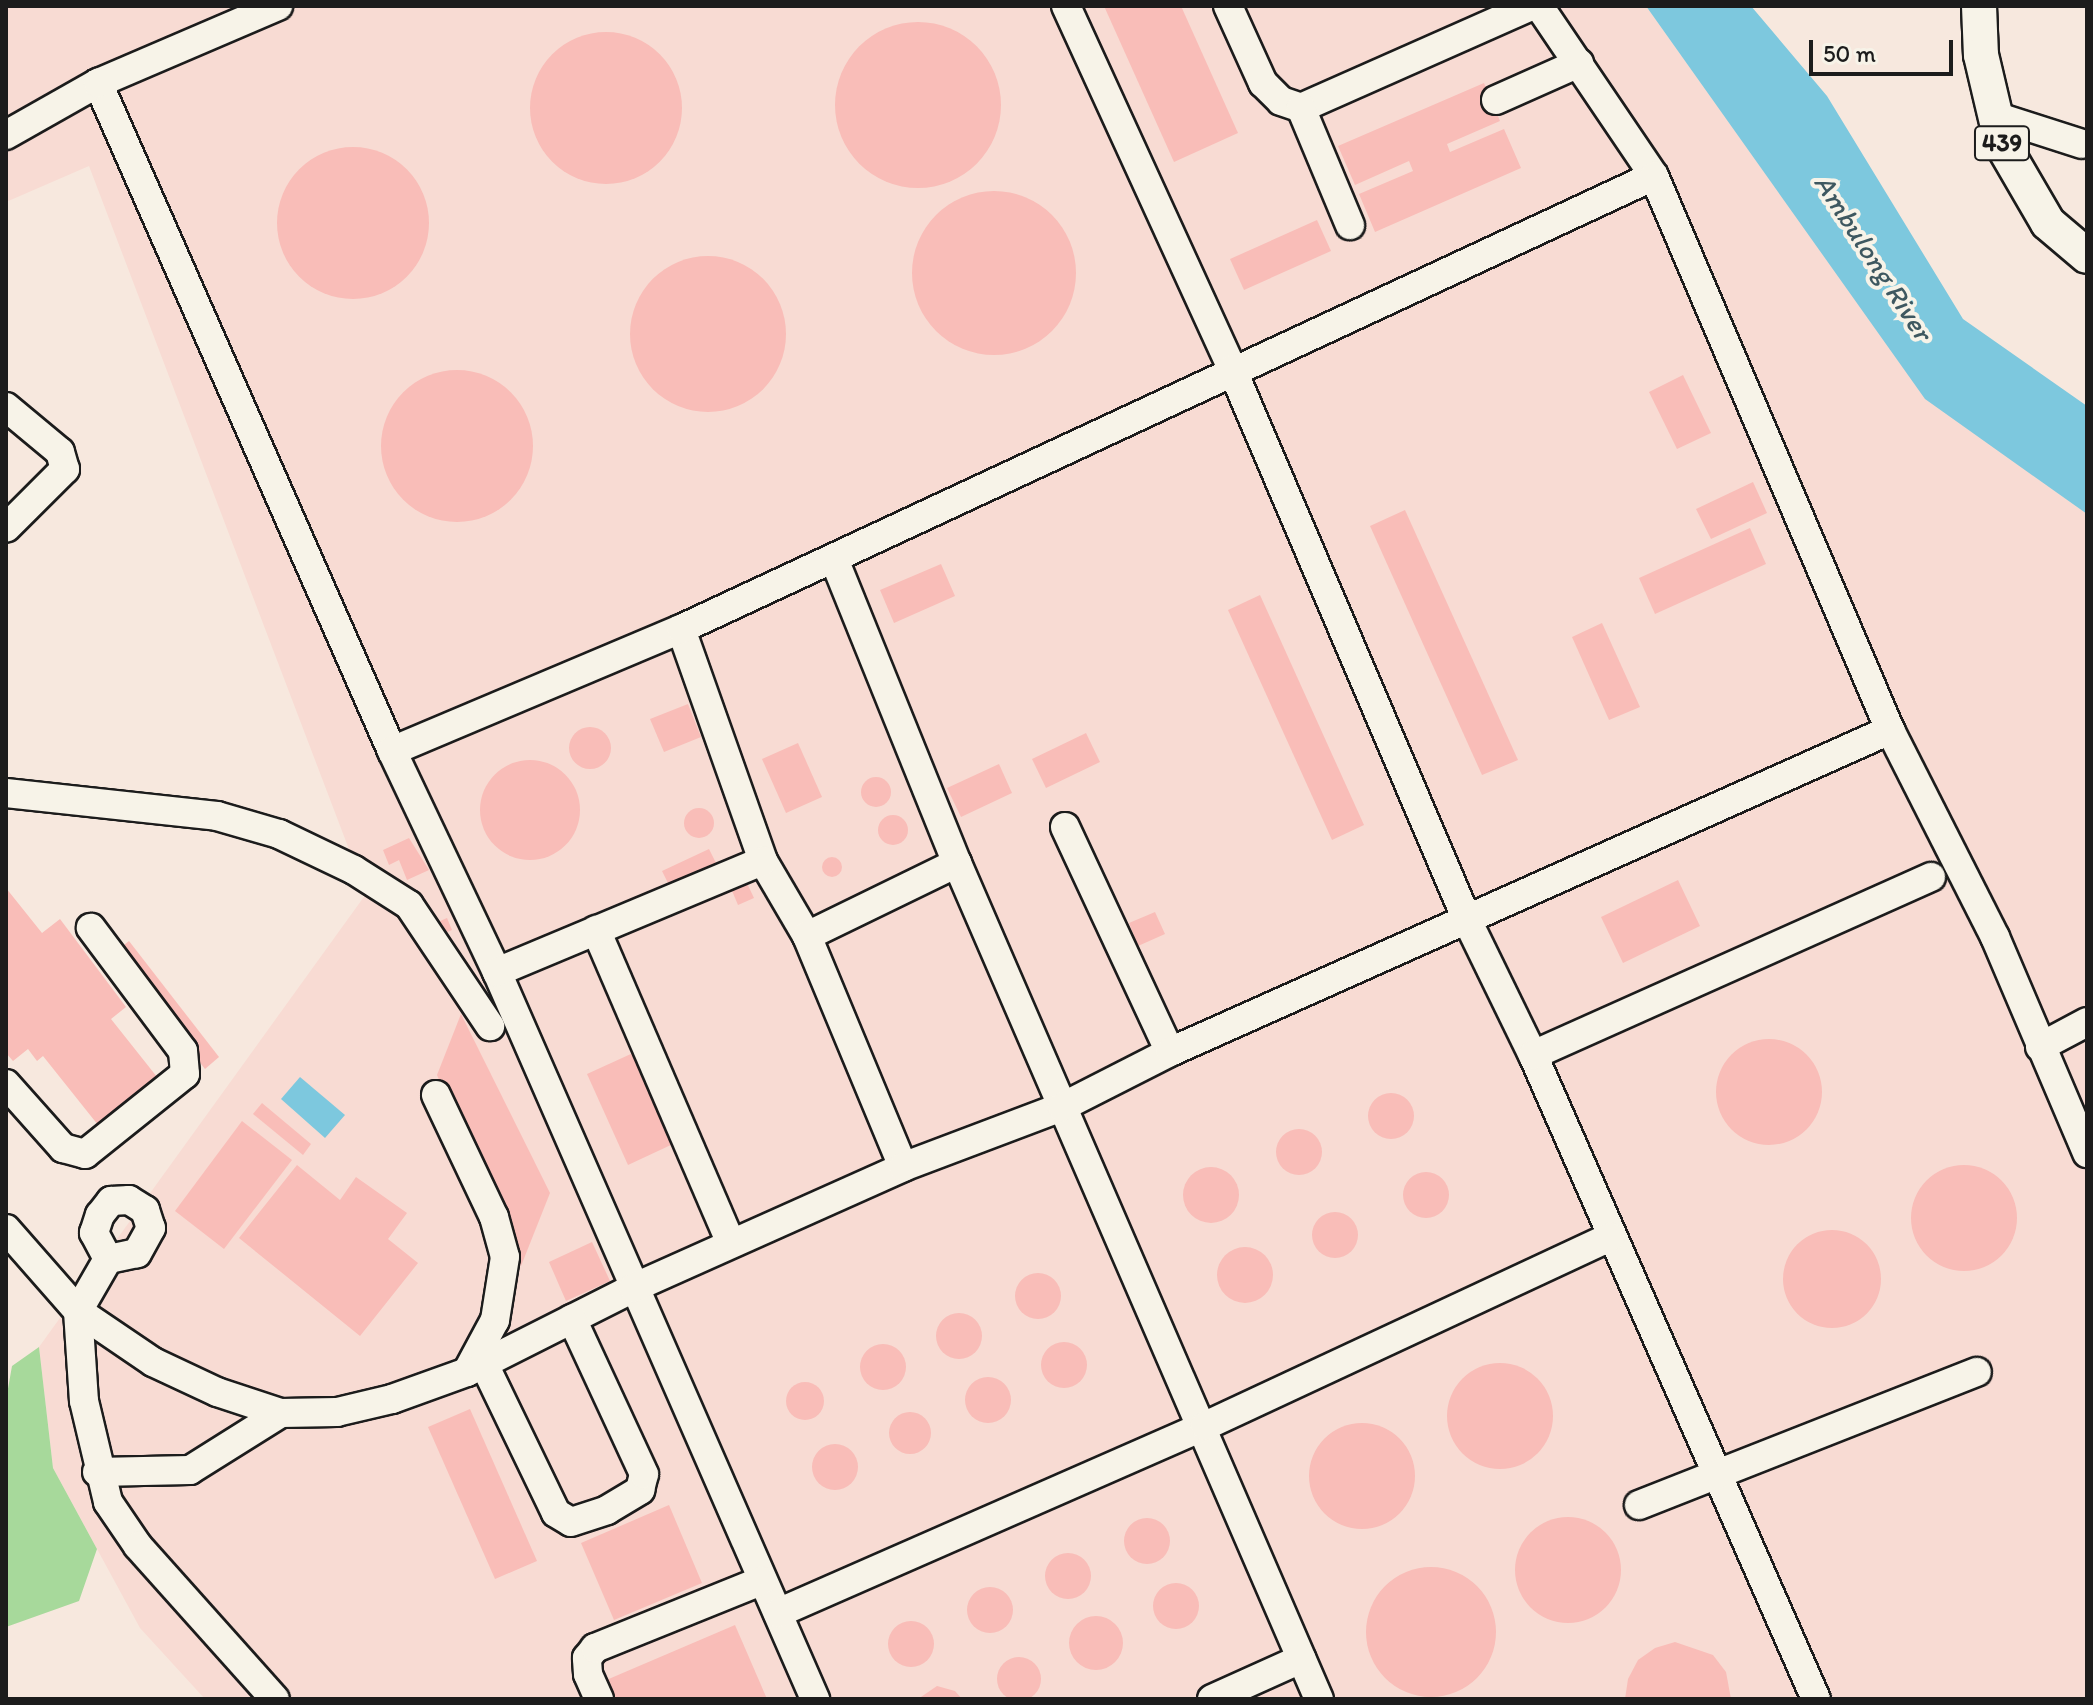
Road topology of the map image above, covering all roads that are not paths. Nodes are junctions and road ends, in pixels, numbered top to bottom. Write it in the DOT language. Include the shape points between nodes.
graph roads {
  1 [pos="278,6"];
  2 [pos="1066,6"];
  3 [pos="1228,6"];
  4 [pos="1531,6"];
  5 [pos="1539,6"];
  6 [pos="1979,6"];
  7 [pos="1579,63"];
  8 [pos="98,83"];
  9 [pos="1496,100"];
  10 [pos="1301,108"];
  11 [pos="1995,116"];
  12 [pos="6,135"];
  13 [pos="2082,144"];
  14 [pos="1654,176"];
  15 [pos="1350,225"];
  16 [pos="2087,256"];
  17 [pos="1232,369"];
  18 [pos="6,407"];
  19 [pos="6,528"];
  20 [pos="834,559"];
  21 [pos="681,629"];
  22 [pos="1890,730"];
  23 [pos="392,751"];
  24 [pos="6,793"];
  25 [pos="1065,827"];
  26 [pos="763,861"];
  27 [pos="957,863"];
  28 [pos="1931,877"];
  29 [pos="1468,922"];
  30 [pos="91,928"];
  31 [pos="596,930"];
  32 [pos="807,936"];
  33 [pos="497,972"];
  34 [pos="2087,1022"];
  35 [pos="490,1026"];
  36 [pos="2040,1047"];
  37 [pos="1170,1052"];
  38 [pos="1533,1055"];
  39 [pos="6,1084"];
  40 [pos="436,1095"];
  41 [pos="1062,1107"];
  42 [pos="2087,1153"];
  43 [pos="903,1167"];
  44 [pos="6,1229"];
  45 [pos="1610,1237"];
  46 [pos="731,1243"];
  47 [pos="108,1259"];
  48 [pos="633,1288"];
  49 [pos="78,1311"];
  50 [pos="572,1319"];
  51 [pos="476,1368"];
  52 [pos="1977,1372"];
  53 [pos="281,1413"];
  54 [pos="1205,1426"];
  55 [pos="97,1472"];
  56 [pos="1718,1472"];
  57 [pos="1639,1505"];
  58 [pos="761,1581"];
  59 [pos="778,1613"];
  60 [pos="1301,1659"];
  61 [pos="275,1699"];
  62 [pos="599,1699"];
  63 [pos="815,1699"];
  64 [pos="1212,1699"];
  65 [pos="1319,1699"];
  66 [pos="1816,1699"];
  1 -- 8 [label="lane"];
  2 -- 17 [label="lane"];
  3 -- 10 [label="lane" via="1263,83 1281,101"];
  4 -- 10 [label="lane"];
  5 -- 7 [label="lane"];
  6 -- 11 [label="main road, 439" via="1981,55"];
  7 -- 9 [label="lane"];
  7 -- 14 [label="lane"];
  8 -- 12 [label="lane"];
  8 -- 23 [label="lane"];
  10 -- 15 [label="lane"];
  11 -- 13 [label="lane"];
  11 -- 16 [label="main road, 439" via="2023,186 2048,223"];
  14 -- 17 [label="lane"];
  14 -- 22 [label="lane"];
  17 -- 20 [label="lane"];
  17 -- 29 [label="lane"];
  18 -- 19 [label="lane" via="60,452 65,469"];
  20 -- 21 [label="lane"];
  20 -- 27 [label="lane"];
  21 -- 23 [label="lane"];
  21 -- 26 [label="lane"];
  22 -- 29 [label="lane"];
  22 -- 36 [label="lane" via="1995,937"];
  23 -- 33 [label="lane"];
  24 -- 35 [label="lane" via="217,816 279,834 342,864 409,905"];
  25 -- 37 [label="lane"];
  26 -- 31 [label="lane"];
  26 -- 32 [label="lane"];
  27 -- 32 [label="lane"];
  27 -- 41 [label="lane"];
  28 -- 38 [label="lane"];
  29 -- 37 [label="lane"];
  29 -- 38 [label="lane"];
  30 -- 39 [label="lane" via="183,1051 185,1074 85,1154 63,1148"];
  31 -- 33 [label="lane"];
  31 -- 46 [label="lane"];
  32 -- 43 [label="lane"];
  33 -- 48 [label="lane"];
  34 -- 36 [label="lane"];
  36 -- 42 [label="lane"];
  37 -- 41 [label="lane"];
  38 -- 45 [label="lane"];
  40 -- 51 [label="lane" via="494,1217 505,1257 495,1320"];
  41 -- 43 [label="lane"];
  41 -- 54 [label="lane"];
  43 -- 46 [label="lane"];
  44 -- 49 [label="lane"];
  45 -- 54 [label="lane"];
  45 -- 56 [label="lane"];
  46 -- 48 [label="lane"];
  47 -- 49 [label="lane"];
  48 -- 50 [label="lane"];
  48 -- 58 [label="lane"];
  49 -- 53 [label="lane" via="153,1362"];
  49 -- 55 [label="lane" via="84,1401"];
  50 -- 51 [label="lane"];
  50 -- 51 [label="lane" via="644,1474 640,1490 607,1510 571,1522 556,1513"];
  51 -- 53 [label="lane" via="337,1412"];
  52 -- 56 [label="lane"];
  53 -- 55 [label="lane" via="190,1470"];
  54 -- 59 [label="lane"];
  54 -- 60 [label="lane"];
  55 -- 61 [label="lane" via="108,1502 138,1546"];
  56 -- 57 [label="lane"];
  56 -- 66 [label="lane"];
  58 -- 59 [label="lane"];
  58 -- 62 [label="lane" via="595,1648 587,1658 588,1674"];
  59 -- 63 [label="lane"];
  60 -- 64 [label="lane"];
  60 -- 65 [label="lane"];
}
